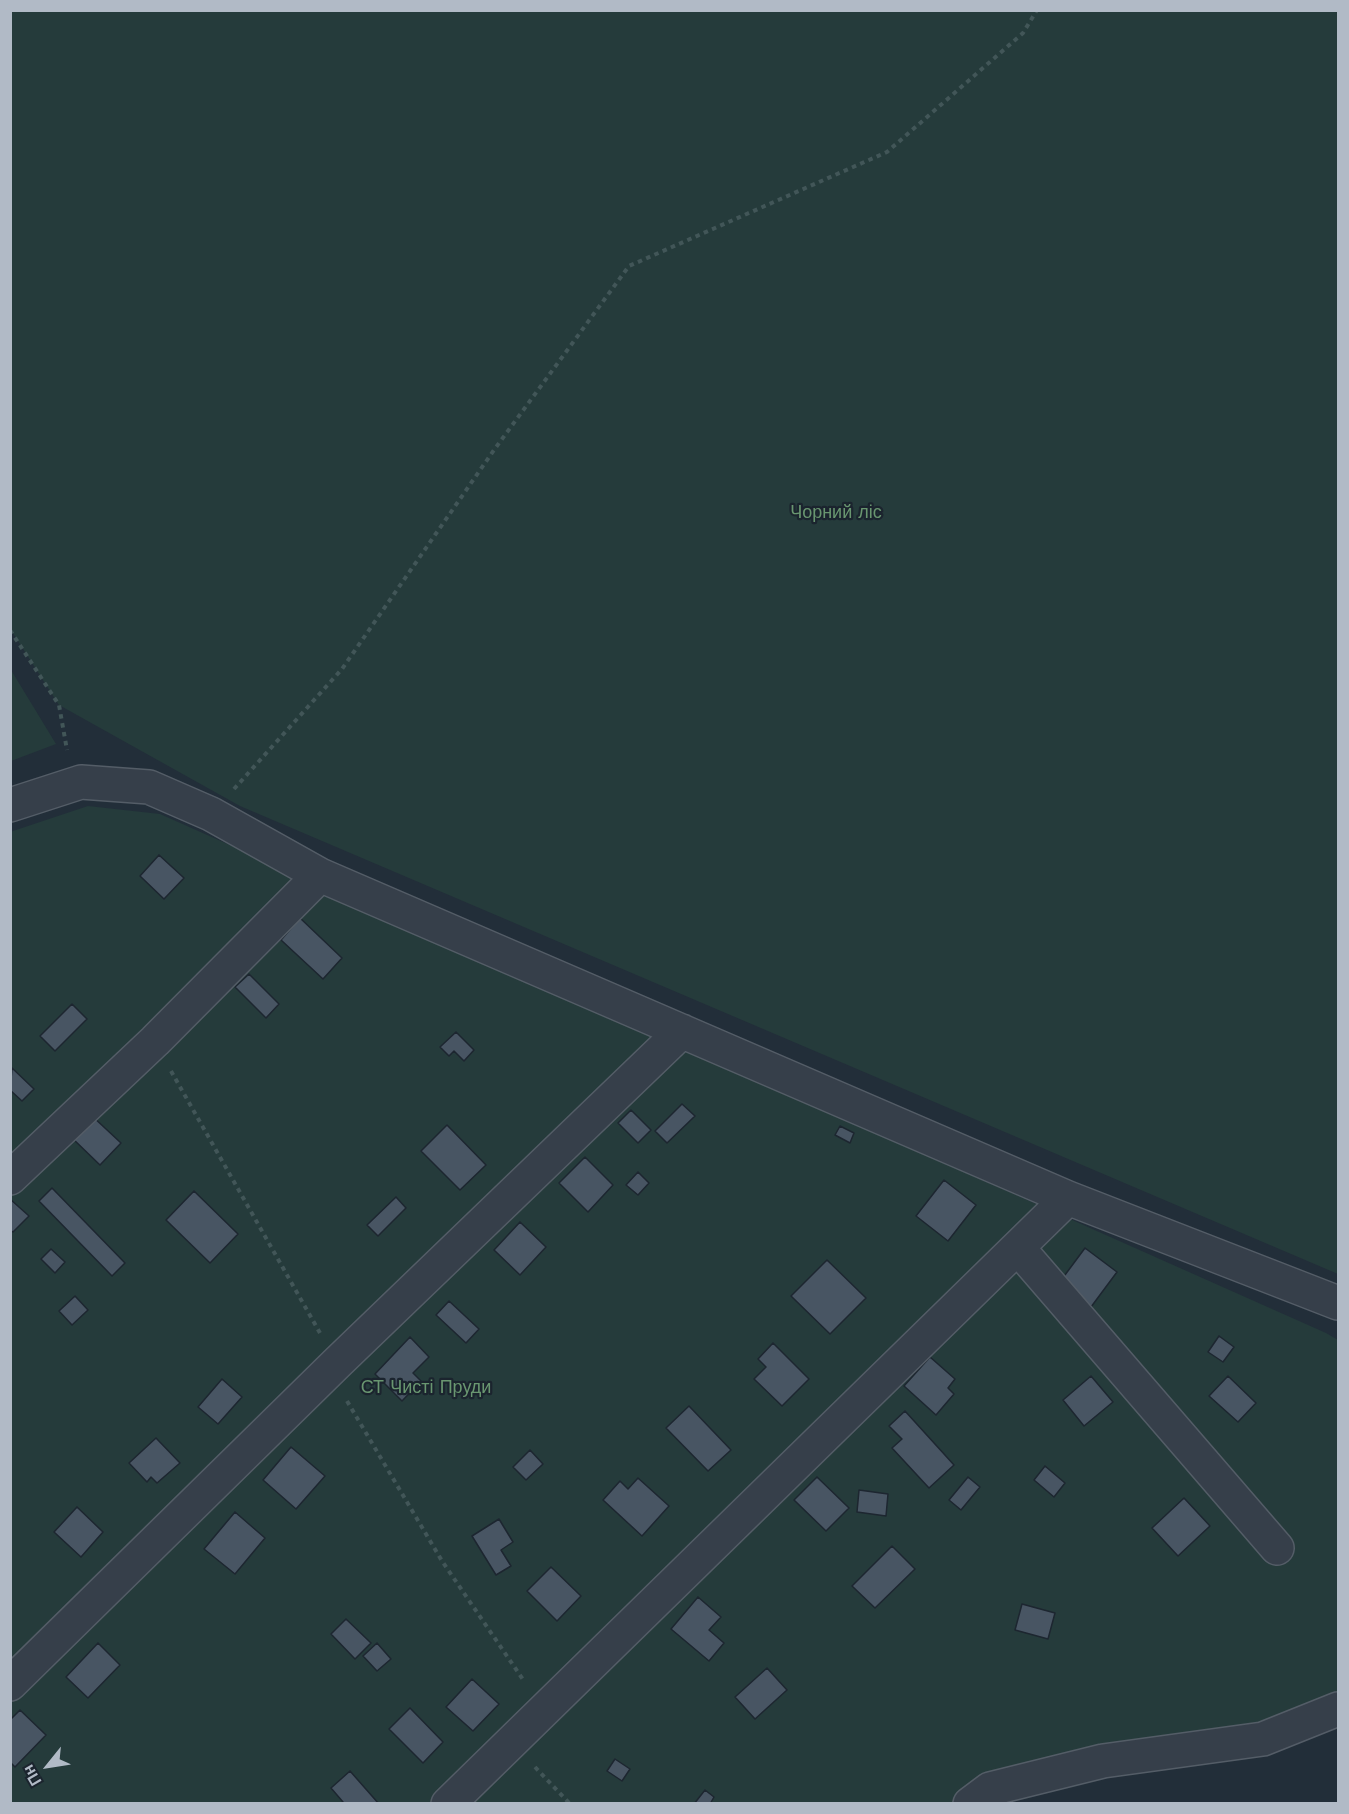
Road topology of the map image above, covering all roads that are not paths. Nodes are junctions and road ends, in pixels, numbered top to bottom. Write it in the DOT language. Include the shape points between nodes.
graph roads {
  1 [pos="10,805"];
  2 [pos="320,875"];
  3 [pos="682,1031"];
  4 [pos="10,1178"];
  5 [pos="1068,1198"];
  6 [pos="1018,1248"];
  7 [pos="1338,1303"];
  8 [pos="1277,1548"];
  9 [pos="10,1684"];
  10 [pos="1338,1709"];
  11 [pos="448,1803"];
  12 [pos="970,1803"];
  1 -- 2 [label="street" via="81,782 149,787 211,814"];
  2 -- 3 [label="street"];
  2 -- 4 [label="street" via="155,1041"];
  3 -- 5 [label="street"];
  3 -- 9 [label="street"];
  5 -- 6 [label="street"];
  5 -- 7 [label="street"];
  6 -- 8 [label="street"];
  6 -- 11 [label="street"];
  10 -- 12 [label="street" via="1263,1739 1103,1761 990,1789"];
}
